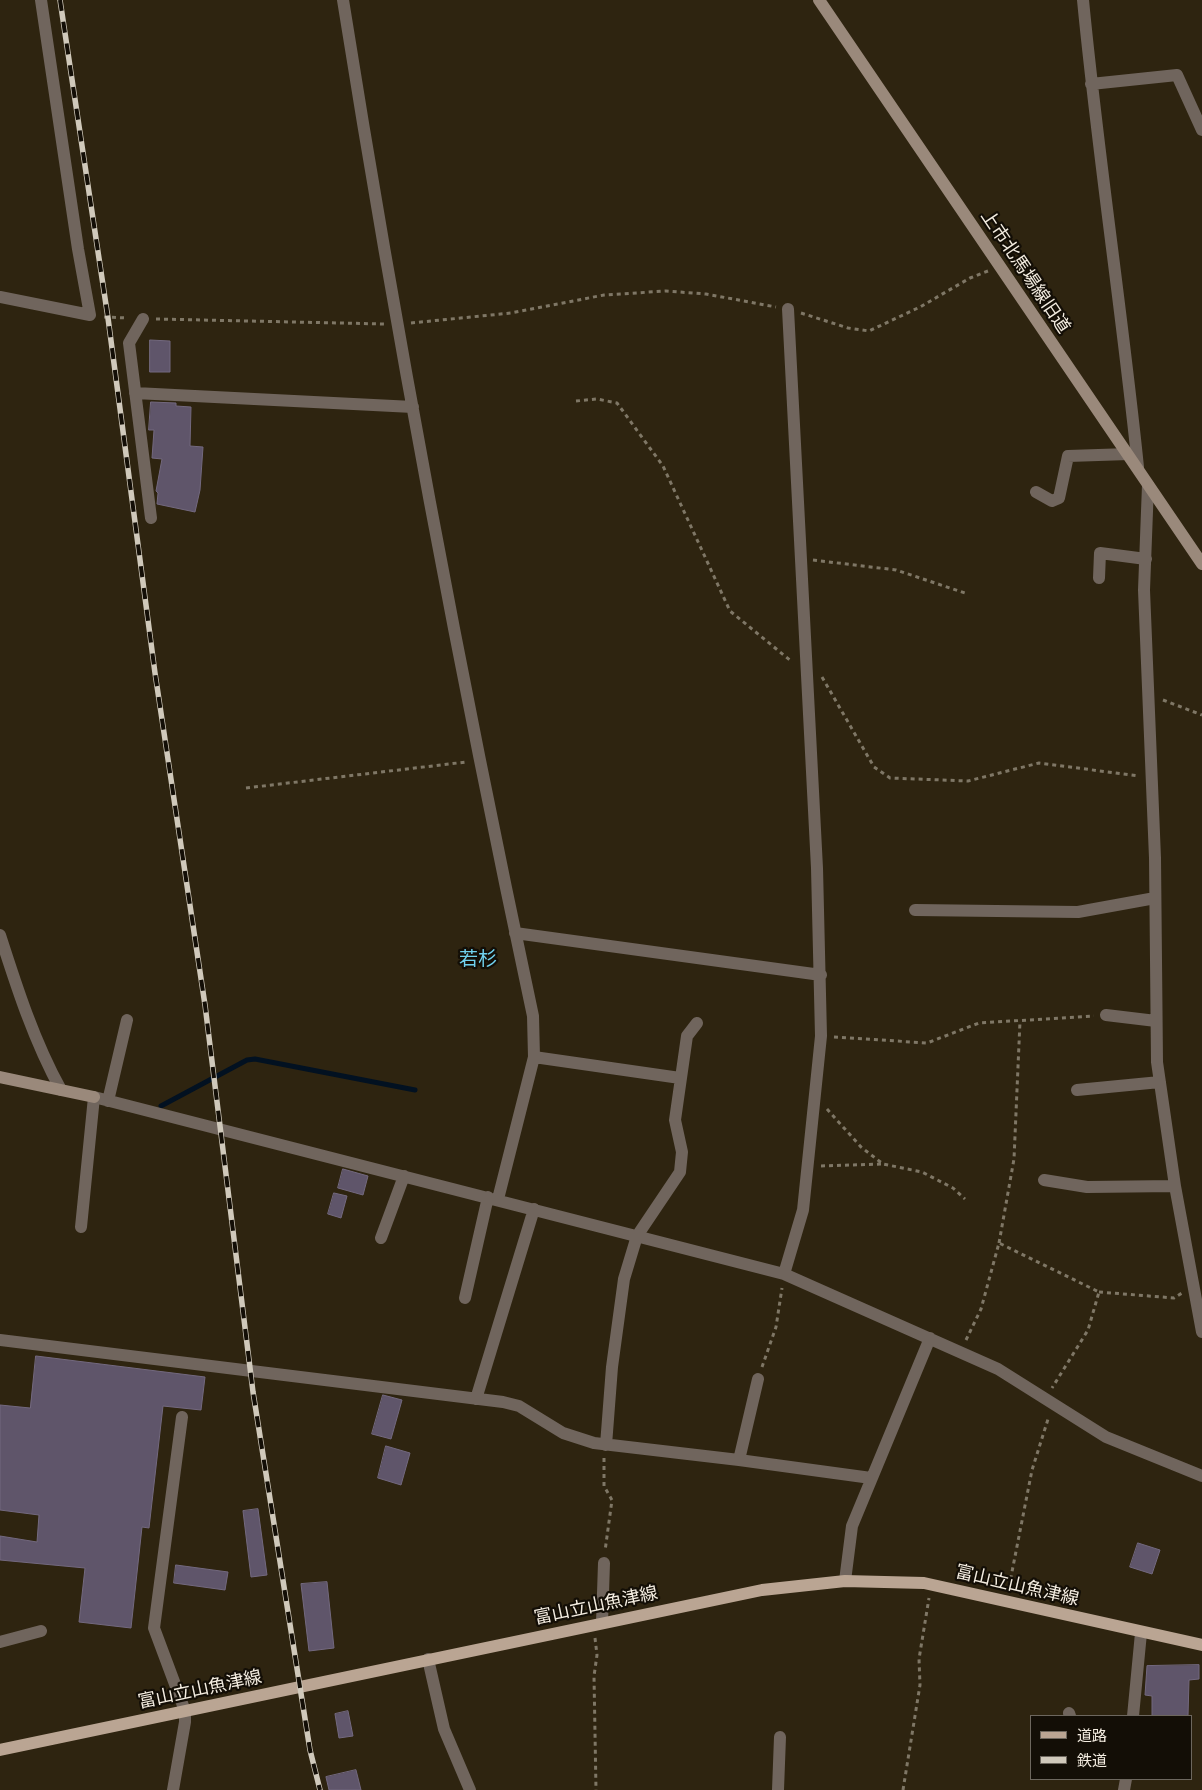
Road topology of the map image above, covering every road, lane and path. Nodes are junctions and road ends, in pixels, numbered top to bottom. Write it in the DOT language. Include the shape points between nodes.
graph roads {
  1 [pos="42,0"];
  2 [pos="343,0"];
  3 [pos="819,0"];
  4 [pos="1083,0"];
  5 [pos="1091,84"];
  6 [pos="1202,130"];
  7 [pos="1000,266"];
  8 [pos="0,297"];
  9 [pos="788,309"];
  10 [pos="90,315"];
  11 [pos="143,319"];
  12 [pos="398,325"];
  13 [pos="135,392"];
  14 [pos="576,401"];
  15 [pos="413,407"];
  16 [pos="1129,454"];
  17 [pos="1138,467"];
  18 [pos="1148,485"];
  19 [pos="1036,492"];
  20 [pos="151,518"];
  21 [pos="800,559"];
  22 [pos="1146,559"];
  23 [pos="1202,564"];
  24 [pos="1099,578"];
  25 [pos="965,593"];
  26 [pos="805,669"];
  27 [pos="1147,694"];
  28 [pos="1202,716"];
  29 [pos="479,761"];
  30 [pos="1151,778"];
  31 [pos="246,788"];
  32 [pos="1155,898"];
  33 [pos="915,910"];
  34 [pos="515,933"];
  35 [pos="0,935"];
  36 [pos="821,975"];
  37 [pos="1106,1015"];
  38 [pos="127,1020"];
  39 [pos="1020,1021"];
  40 [pos="1156,1021"];
  41 [pos="697,1023"];
  42 [pos="821,1036"];
  43 [pos="534,1057"];
  44 [pos="0,1077"];
  45 [pos="680,1078"];
  46 [pos="1160,1082"];
  47 [pos="60,1090"];
  48 [pos="1077,1090"];
  49 [pos="815,1096"];
  50 [pos="94,1098"];
  51 [pos="108,1101"];
  52 [pos="883,1164"];
  53 [pos="808,1166"];
  54 [pos="404,1176"];
  55 [pos="1044,1180"];
  56 [pos="1175,1186"];
  57 [pos="493,1198"];
  58 [pos="965,1199"];
  59 [pos="534,1209"];
  60 [pos="81,1227"];
  61 [pos="637,1236"];
  62 [pos="381,1238"];
  63 [pos="999,1244"];
  64 [pos="784,1274"];
  65 [pos="1193,1286"];
  66 [pos="1099,1292"];
  67 [pos="465,1298"];
  68 [pos="1202,1332"];
  69 [pos="930,1338"];
  70 [pos="0,1340"];
  71 [pos="960,1352"];
  72 [pos="758,1379"];
  73 [pos="476,1399"];
  74 [pos="1050,1401"];
  75 [pos="182,1417"];
  76 [pos="606,1445"];
  77 [pos="739,1460"];
  78 [pos="1202,1476"];
  79 [pos="871,1478"];
  80 [pos="604,1563"];
  81 [pos="845,1581"];
  82 [pos="932,1585"];
  83 [pos="1005,1601"];
  84 [pos="598,1624"];
  85 [pos="42,1632"];
  86 [pos="1141,1633"];
  87 [pos="0,1642"];
  88 [pos="1202,1645"];
  89 [pos="428,1659"];
  90 [pos="185,1711"];
  91 [pos="1133,1715"];
  92 [pos="780,1737"];
  93 [pos="0,1750"];
  94 [pos="173,1790"];
  95 [pos="470,1790"];
  96 [pos="596,1790"];
  97 [pos="778,1790"];
  98 [pos="903,1790"];
  1 -- 10 [label="street"];
  2 -- 12 [label="street"];
  3 -- 7 [label="street, 上市北馬場線旧道"];
  4 -- 5 [label="street"];
  5 -- 6 [label="street" via="1177,75"];
  5 -- 17 [label="street" via="1125,337"];
  7 -- 9 [label="path" via="970,278 869,331 848,328"];
  7 -- 16 [label="street, 上市北馬場線旧道"];
  8 -- 10 [label="street"];
  9 -- 12 [label="path" via="666,290"];
  9 -- 21 [label="street"];
  10 -- 11 [label="path"];
  11 -- 12 [label="path"];
  11 -- 13 [label="street" via="129,343"];
  12 -- 15 [label="street"];
  13 -- 15 [label="street"];
  13 -- 20 [label="street"];
  14 -- 26 [label="path" via="597,399 617,403 664,466 730,611"];
  15 -- 29 [label="street"];
  16 -- 17 [label="street, 上市北馬場線旧道"];
  16 -- 19 [label="street" via="1068,456 1059,498 1052,501"];
  17 -- 18 [label="street, 上市北馬場線旧道"];
  18 -- 22 [label="street"];
  18 -- 23 [label="street, 上市北馬場線旧道"];
  21 -- 25 [label="path" via="896,570"];
  21 -- 26 [label="street"];
  22 -- 24 [label="street" via="1100,553"];
  22 -- 27 [label="street"];
  26 -- 30 [label="path" via="822,677 874,767 890,778 968,780 1039,763"];
  26 -- 36 [label="street"];
  27 -- 28 [label="path"];
  27 -- 30 [label="street"];
  29 -- 31 [label="path"];
  29 -- 34 [label="street"];
  30 -- 32 [label="street"];
  32 -- 33 [label="street" via="1078,912"];
  32 -- 40 [label="street"];
  34 -- 36 [label="street"];
  34 -- 43 [label="street" via="533,1016"];
  35 -- 47 [label="street" via="25,1010"];
  36 -- 42 [label="street"];
  37 -- 39 [label="path"];
  37 -- 40 [label="street"];
  38 -- 51 [label="street"];
  39 -- 42 [label="path" via="979,1023 927,1043"];
  39 -- 63 [label="path" via="1014,1159"];
  40 -- 46 [label="street"];
  41 -- 45 [label="street" via="687,1036"];
  42 -- 49 [label="street"];
  43 -- 45 [label="street"];
  43 -- 57 [label="street"];
  44 -- 47 [label="street"];
  45 -- 61 [label="street" via="675,1120 682,1152 680,1172"];
  46 -- 48 [label="street"];
  46 -- 56 [label="street"];
  47 -- 50 [label="street"];
  49 -- 52 [label="path" via="861,1147"];
  49 -- 53 [label="street"];
  50 -- 51 [label="street"];
  50 -- 60 [label="street"];
  51 -- 54 [label="street"];
  52 -- 53 [label="path"];
  52 -- 58 [label="path" via="922,1172 953,1188"];
  53 -- 64 [label="street" via="803,1210"];
  54 -- 57 [label="street"];
  54 -- 62 [label="street"];
  55 -- 56 [label="street" via="1087,1187"];
  56 -- 65 [label="street"];
  57 -- 59 [label="street"];
  57 -- 67 [label="street"];
  59 -- 61 [label="street"];
  59 -- 73 [label="street"];
  61 -- 64 [label="street"];
  61 -- 76 [label="street" via="624,1279"];
  63 -- 66 [label="path"];
  63 -- 71 [label="path" via="981,1309"];
  64 -- 69 [label="street"];
  64 -- 72 [label="path" via="776,1327"];
  65 -- 66 [label="path" via="1174,1298"];
  65 -- 68 [label="street"];
  66 -- 74 [label="path" via="1088,1330"];
  69 -- 71 [label="street"];
  69 -- 79 [label="street"];
  70 -- 73 [label="street"];
  71 -- 74 [label="street" via="998,1369"];
  72 -- 77 [label="street"];
  73 -- 76 [label="street" via="519,1406 563,1433"];
  74 -- 78 [label="street" via="1106,1437"];
  74 -- 83 [label="path"];
  75 -- 90 [label="street" via="154,1628"];
  76 -- 77 [label="street"];
  76 -- 80 [label="path" via="602,1465 604,1486 612,1500"];
  77 -- 79 [label="street"];
  79 -- 81 [label="street" via="852,1526"];
  80 -- 84 [label="street"];
  81 -- 82 [label="main road, 富山立山魚津線"];
  81 -- 84 [label="main road, 富山立山魚津線" via="762,1590"];
  82 -- 83 [label="main road, 富山立山魚津線"];
  82 -- 98 [label="path" via="919,1658 920,1685"];
  83 -- 86 [label="main road, 富山立山魚津線"];
  84 -- 89 [label="main road, 富山立山魚津線"];
  84 -- 96 [label="path" via="594,1676"];
  85 -- 87 [label="street"];
  86 -- 88 [label="main road, 富山立山魚津線"];
  86 -- 91 [label="street"];
  89 -- 90 [label="main road, 富山立山魚津線"];
  89 -- 95 [label="street" via="444,1729"];
  90 -- 93 [label="main road, 富山立山魚津線"];
  90 -- 94 [label="street" via="186,1722"];
  92 -- 97 [label="street"];
}
